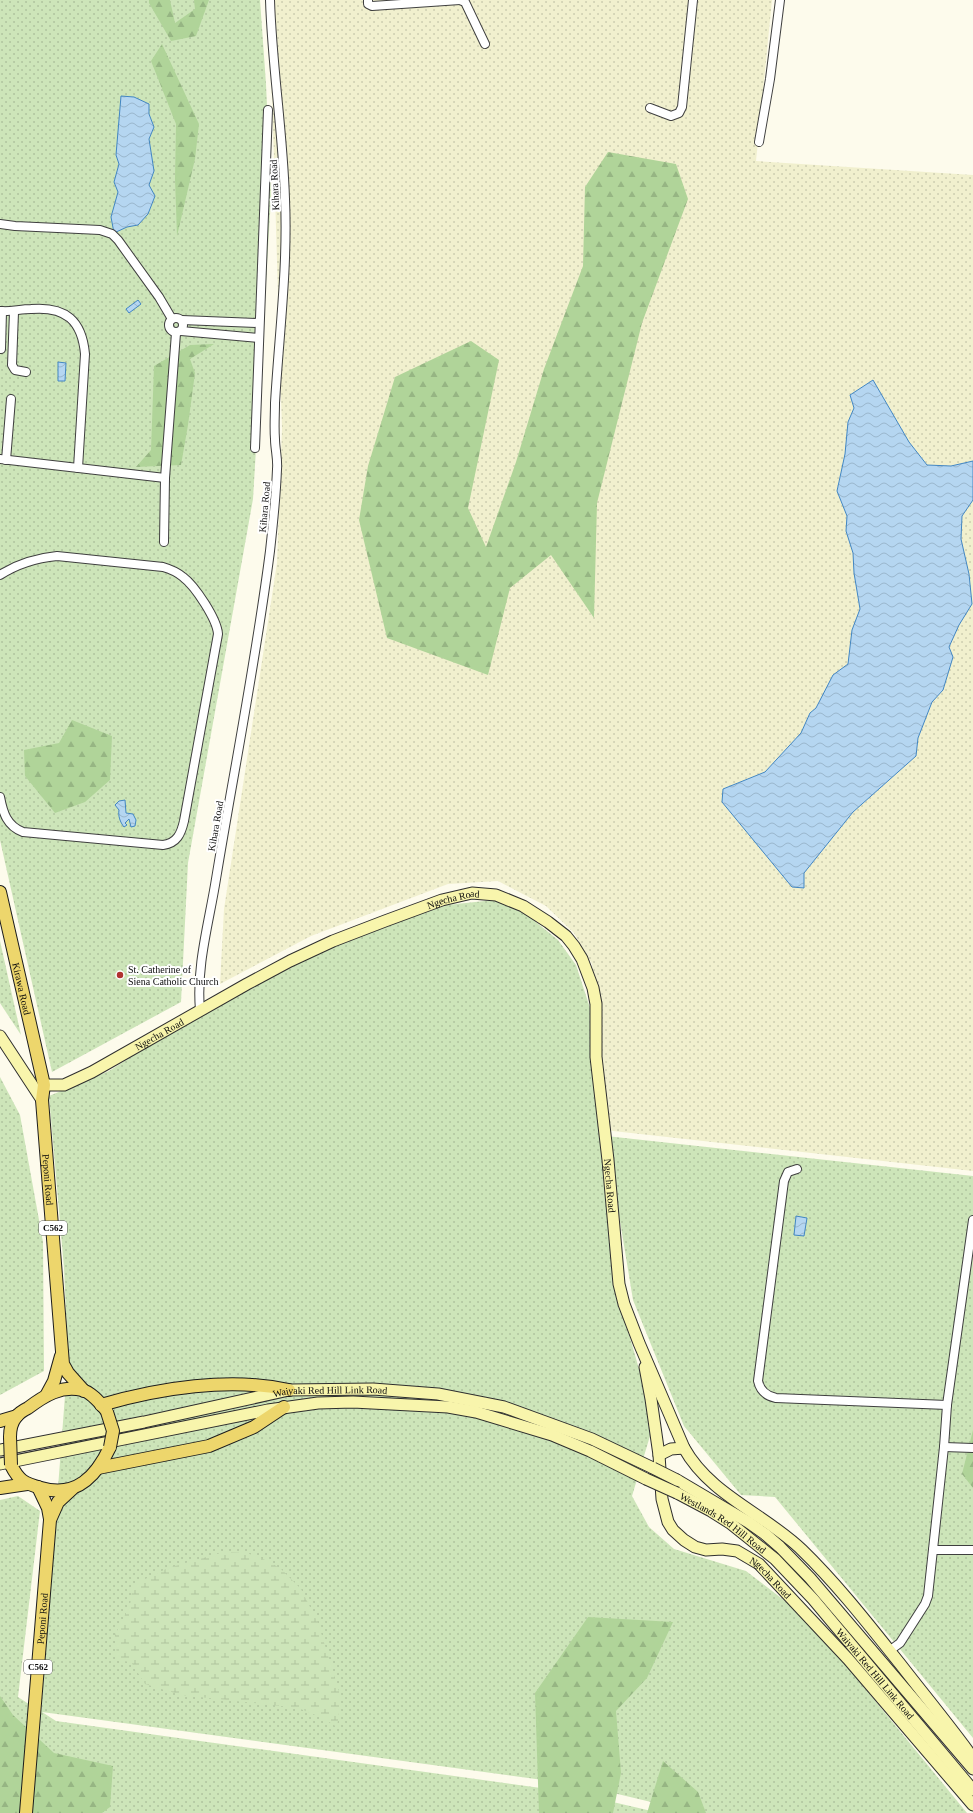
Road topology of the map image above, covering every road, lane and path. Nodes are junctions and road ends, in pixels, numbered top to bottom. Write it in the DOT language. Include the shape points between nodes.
graph roads {
  1 [pos="270,0"];
  2 [pos="368,0"];
  3 [pos="460,0"];
  4 [pos="694,0"];
  5 [pos="780,0"];
  6 [pos="484,44"];
  7 [pos="650,108"];
  8 [pos="268,110"];
  9 [pos="759,142"];
  10 [pos="0,224"];
  11 [pos="1,311"];
  12 [pos="14,312"];
  13 [pos="172,319"];
  14 [pos="182,320"];
  15 [pos="260,323"];
  16 [pos="178,332"];
  17 [pos="259,338"];
  18 [pos="0,349"];
  19 [pos="26,372"];
  20 [pos="11,399"];
  21 [pos="255,448"];
  22 [pos="3,460"];
  23 [pos="78,468"];
  24 [pos="165,478"];
  25 [pos="164,542"];
  26 [pos="0,575"];
  27 [pos="0,797"];
  28 [pos="0,892"];
  29 [pos="200,1010"];
  30 [pos="0,1036"];
  31 [pos="44,1085"];
  32 [pos="42,1100"];
  33 [pos="797,1169"];
  34 [pos="973,1220"];
  35 [pos="639,1343"];
  36 [pos="62,1355"];
  37 [pos="289,1390"];
  38 [pos="84,1391"];
  39 [pos="47,1394"];
  40 [pos="947,1405"];
  41 [pos="284,1407"];
  42 [pos="104,1408"];
  43 [pos="17,1416"];
  44 [pos="0,1421"];
  45 [pos="944,1447"];
  46 [pos="684,1448"];
  47 [pos="973,1448"];
  48 [pos="0,1450"];
  49 [pos="659,1455"];
  50 [pos="6,1464"];
  51 [pos="98,1468"];
  52 [pos="653,1468"];
  53 [pos="646,1479"];
  54 [pos="33,1486"];
  55 [pos="0,1488"];
  56 [pos="72,1489"];
  57 [pos="50,1520"];
  58 [pos="780,1547"];
  59 [pos="933,1550"];
  60 [pos="973,1550"];
  61 [pos="775,1559"];
  62 [pos="889,1651"];
  63 [pos="973,1758"];
  64 [pos="973,1769"];
  65 [pos="958,1779"];
  66 [pos="973,1790"];
  67 [pos="973,1805"];
  68 [pos="26,1813"];
  1 -- 29 [label="street, Kihara Road" via="285,198 285,250 274,438 278,467 267,572 202,955 198,990"];
  2 -- 3 [label="street" via="368,4 372,6"];
  3 -- 6 [label="street" via="465,2"];
  4 -- 7 [label="street" via="682,107 679,113 671,116"];
  5 -- 9 [label="street"];
  8 -- 15 [label="street"];
  10 -- 13 [label="street" via="100,230 112,234 159,296"];
  11 -- 12 [label="street"];
  11 -- 18 [label="street"];
  12 -- 19 [label="street" via="13,368 19,372"];
  12 -- 23 [label="street" via="50,309 63,313 74,320 80,328 85,354"];
  13 -- 14 [label="street"];
  13 -- 16 [label="street" via="169,327 172,331"];
  14 -- 15 [label="street"];
  14 -- 16 [label="street" via="183,327"];
  15 -- 17 [label="street"];
  16 -- 17 [label="street"];
  16 -- 24 [label="street"];
  17 -- 21 [label="street"];
  20 -- 22 [label="street"];
  22 -- 23 [label="street"];
  23 -- 24 [label="street"];
  24 -- 25 [label="street"];
  26 -- 27 [label="street" via="28,562 57,556 163,567 178,573 188,582 215,620 218,634 184,821 176,840 163,845 23,832 15,829 8,821"];
  28 -- 31 [label="main road, Kirawa Road"];
  29 -- 31 [label="main road, Ngecha Road" via="92,1072 64,1085"];
  29 -- 35 [label="main road, Ngecha Road" via="313,950 442,900 472,893 496,895 523,906 548,922 574,946 593,988 596,1004 596,1057 616,1262 624,1304"];
  30 -- 32 [label="main road"];
  31 -- 32 [label="main road"];
  32 -- 36 [label="main road, Peponi Road / C562"];
  33 -- 40 [label="street" via="788,1172 784,1181 759,1386 765,1393 776,1398"];
  34 -- 40 [label="street"];
  35 -- 46 [label="main road, Ngecha Road"];
  35 -- 49 [label="main road, Ngecha Road" via="652,1399"];
  36 -- 38 [label="main road, Peponi Road / C562" via="68,1373"];
  36 -- 39 [label="main road, Peponi Road / C562"];
  37 -- 42 [label="main road" via="257,1385 190,1387"];
  37 -- 48 [label="main road, Waiyaki Red Hill Link Road" via="151,1421"];
  37 -- 52 [label="main road, Waiyaki Red Hill Link Road" via="414,1391 478,1401 585,1436"];
  38 -- 39 [label="main road" via="65,1390"];
  38 -- 42 [label="main road, Peponi Road"];
  39 -- 43 [label="main road"];
  40 -- 45 [label="street"];
  41 -- 50 [label="main road, Waiyaki Red Hill Link Road"];
  41 -- 51 [label="main road" via="254,1427 209,1446"];
  41 -- 53 [label="main road, Waiyaki Red Hill Link Road" via="353,1402 441,1407 476,1412 552,1435"];
  42 -- 51 [label="main road, Peponi Road, bridge" via="113,1431 110,1447"];
  43 -- 44 [label="main road"];
  43 -- 50 [label="main road, bridge" via="12,1424"];
  45 -- 47 [label="street"];
  45 -- 59 [label="street"];
  46 -- 49 [label="main road"];
  46 -- 62 [label="main road, Ngecha Road" via="691,1460 708,1478 802,1550 833,1582"];
  49 -- 65 [label="main road, Ngecha Road" via="664,1511 668,1522 678,1535 690,1544 706,1550 738,1551 759,1564"];
  50 -- 54 [label="main road, Peponi Road" via="19,1478"];
  51 -- 56 [label="main road, Peponi Road" via="87,1480"];
  52 -- 58 [label="main road, Westlands Red Hill Road, bridge" via="748,1522"];
  53 -- 61 [label="main road, Westlands Red Hill Road, bridge" via="711,1511"];
  54 -- 55 [label="main road"];
  54 -- 56 [label="main road" via="56,1491"];
  54 -- 57 [label="main road, Peponi Road / C562" via="48,1508"];
  56 -- 57 [label="main road, Peponi Road / C562" via="58,1502"];
  57 -- 68 [label="main road, Peponi Road / C562"];
  58 -- 64 [label="main road, Waiyaki Red Hill Link Road" via="810,1578"];
  59 -- 60 [label="street"];
  59 -- 62 [label="street" via="925,1604 900,1643"];
  61 -- 65 [label="main road, Waiyaki Red Hill Link Road" via="812,1600"];
  62 -- 63 [label="main road, Ngecha Road"];
  65 -- 66 [label="main road, Waiyaki Red Hill Link Road"];
  65 -- 67 [label="main road, Ngecha Road"];
}
